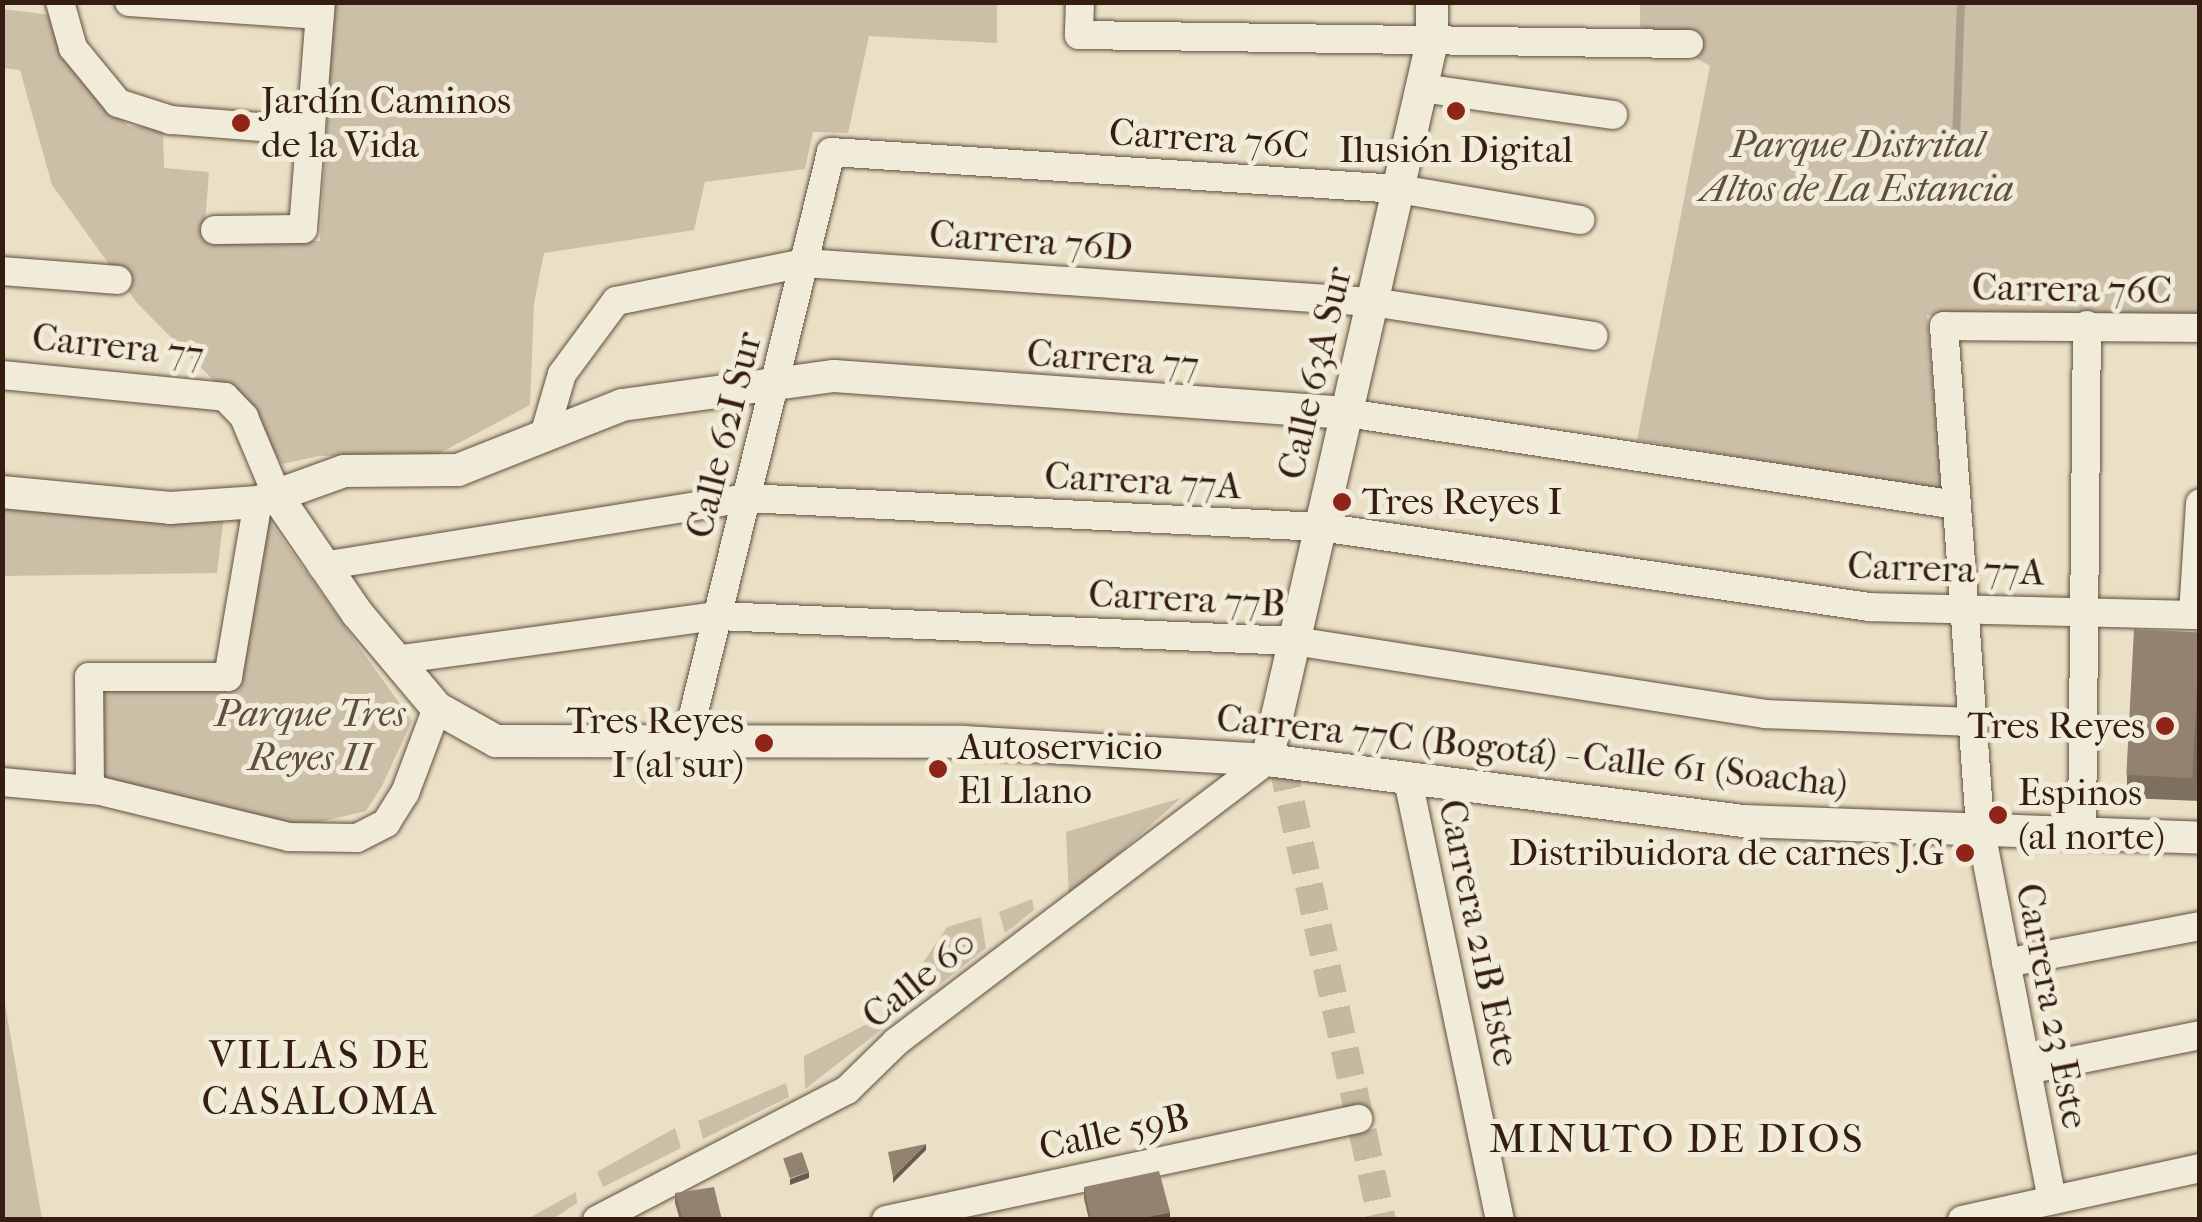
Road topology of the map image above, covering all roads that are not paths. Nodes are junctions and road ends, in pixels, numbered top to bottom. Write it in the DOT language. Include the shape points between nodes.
graph roads {
  1 [pos="60,2"];
  2 [pos="129,2"];
  3 [pos="1080,2"];
  4 [pos="1432,2"];
  5 [pos="320,9"];
  6 [pos="1432,42"];
  7 [pos="1690,44"];
  8 [pos="1422,88"];
  9 [pos="1614,115"];
  10 [pos="311,132"];
  11 [pos="831,152"];
  12 [pos="1399,189"];
  13 [pos="1580,220"];
  14 [pos="215,230"];
  15 [pos="804,264"];
  16 [pos="2,272"];
  17 [pos="118,280"];
  18 [pos="1372,302"];
  19 [pos="2087,325"];
  20 [pos="1944,326"];
  21 [pos="2200,328"];
  22 [pos="1593,336"];
  23 [pos="2,375"];
  24 [pos="776,380"];
  25 [pos="1347,413"];
  26 [pos="545,432"];
  27 [pos="2,492"];
  28 [pos="747,498"];
  29 [pos="268,500"];
  30 [pos="2200,503"];
  31 [pos="1957,504"];
  32 [pos="1320,528"];
  33 [pos="322,566"];
  34 [pos="1964,606"];
  35 [pos="2082,611"];
  36 [pos="2196,615"];
  37 [pos="718,616"];
  38 [pos="1294,642"];
  39 [pos="395,660"];
  40 [pos="437,708"];
  41 [pos="1972,722"];
  42 [pos="688,736"];
  43 [pos="1267,760"];
  44 [pos="1408,780"];
  45 [pos="2,782"];
  46 [pos="90,790"];
  47 [pos="1980,826"];
  48 [pos="2082,833"];
  49 [pos="2200,838"];
  50 [pos="2200,926"];
  51 [pos="2006,963"];
  52 [pos="2200,1036"];
  53 [pos="2026,1070"];
  54 [pos="1358,1118"];
  55 [pos="2200,1168"];
  56 [pos="2052,1200"];
  57 [pos="597,1220"];
  58 [pos="886,1220"];
  59 [pos="1500,1220"];
  60 [pos="1962,1220"];
  1 -- 10 [label="street" via="73,48 118,103 171,120"];
  2 -- 5 [label="street"];
  3 -- 6 [label="street" via="1079,34"];
  4 -- 6 [label="street, Calle 63A Sur"];
  5 -- 10 [label="street"];
  6 -- 7 [label="street"];
  6 -- 8 [label="street, Calle 63A Sur"];
  8 -- 9 [label="street"];
  8 -- 12 [label="street, Calle 63A Sur"];
  10 -- 14 [label="street" via="303,229"];
  11 -- 12 [label="street, Carrera 76C"];
  11 -- 15 [label="street, Calle 62I Sur"];
  12 -- 13 [label="street, Carrera 76C"];
  12 -- 18 [label="street, Calle 63A Sur"];
  15 -- 18 [label="street, Carrera 76D"];
  15 -- 24 [label="street, Calle 62I Sur"];
  15 -- 26 [label="street, Carrera 76D" via="616,302 562,374"];
  16 -- 17 [label="street"];
  18 -- 22 [label="street, Carrera 76D"];
  18 -- 25 [label="street, Calle 63A Sur"];
  19 -- 20 [label="street, Carrera 76C"];
  19 -- 21 [label="street, Carrera 76C"];
  19 -- 35 [label="street"];
  20 -- 31 [label="street, Carrera 23 Este"];
  23 -- 29 [label="street, Carrera 77" via="225,398 244,417"];
  24 -- 25 [label="street, Carrera 77" via="864,377"];
  24 -- 26 [label="street, Carrera 77" via="622,405"];
  24 -- 28 [label="street, Calle 62I Sur"];
  25 -- 31 [label="street, Carrera 77"];
  25 -- 32 [label="street, Calle 63A Sur"];
  26 -- 29 [label="street, Carrera 77" via="458,470 344,472"];
  27 -- 29 [label="street, Carrera 77" via="170,508"];
  28 -- 32 [label="street, Carrera 77A"];
  28 -- 33 [label="street, Carrera 77A"];
  28 -- 37 [label="street, Calle 62I Sur"];
  29 -- 33 [label="street"];
  29 -- 46 [label="street" via="228,677 89,676"];
  30 -- 36 [label="street"];
  31 -- 34 [label="street, Carrera 23 Este"];
  32 -- 34 [label="street, Carrera 77A" via="1792,599"];
  32 -- 38 [label="street, Calle 63A Sur"];
  33 -- 39 [label="street"];
  34 -- 35 [label="street, Carrera 77A"];
  34 -- 41 [label="street, Carrera 23 Este"];
  35 -- 36 [label="street, Carrera 77A"];
  35 -- 48 [label="street"];
  37 -- 38 [label="street, Carrera 77B"];
  37 -- 39 [label="street, Carrera 77B"];
  37 -- 42 [label="street, Calle 62I Sur"];
  38 -- 41 [label="street, Carrera 77B" via="1765,714"];
  38 -- 43 [label="street, Calle 63A Sur"];
  39 -- 40 [label="street"];
  40 -- 42 [label="street, Carrera 77C (Bogotá) - Calle 61 (Soacha)" via="496,741"];
  40 -- 46 [label="street" via="386,823 356,838 324,840"];
  41 -- 47 [label="street, Carrera 23 Este"];
  42 -- 43 [label="street, Carrera 77C (Bogotá) - Calle 61 (Soacha)" via="964,742"];
  43 -- 44 [label="street, Carrera 77C (Bogotá) - Calle 61 (Soacha)"];
  43 -- 57 [label="street, Calle 60" via="911,1030 846,1090"];
  44 -- 47 [label="street, Carrera 77C (Bogotá) - Calle 61 (Soacha)" via="1746,821"];
  44 -- 59 [label="street, Carrera 21B Este"];
  45 -- 46 [label="street"];
  47 -- 48 [label="street, Carrera 77C (Bogotá) - Calle 61 (Soacha)"];
  47 -- 51 [label="street, Carrera 23 Este"];
  48 -- 49 [label="street, Carrera 77C (Bogotá) - Calle 61 (Soacha)"];
  50 -- 51 [label="street"];
  51 -- 53 [label="street, Carrera 23 Este"];
  52 -- 53 [label="street"];
  53 -- 56 [label="street, Carrera 23 Este"];
  54 -- 58 [label="street, Calle 59B"];
  55 -- 56 [label="street"];
  56 -- 60 [label="street"];
}
